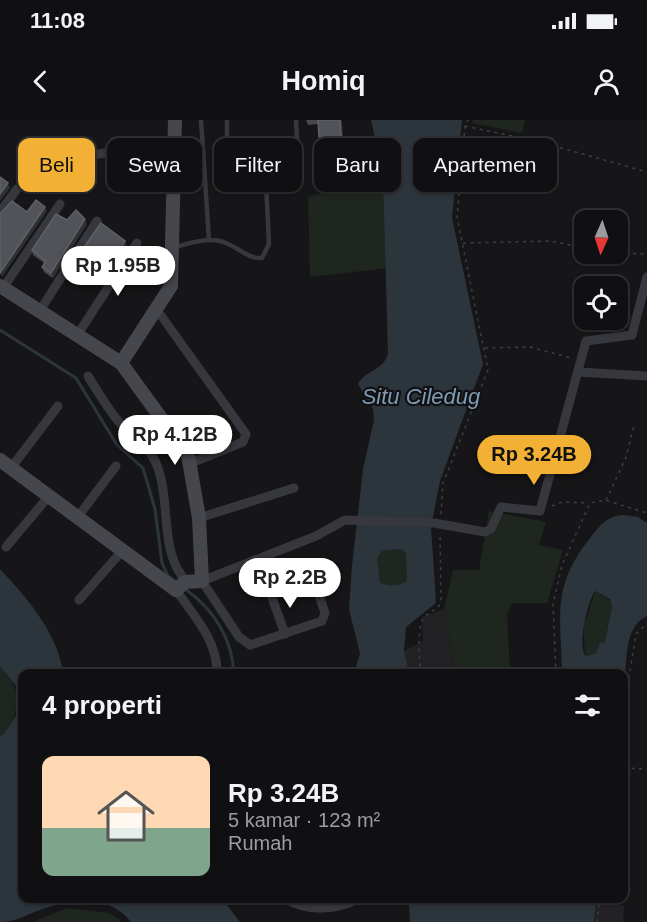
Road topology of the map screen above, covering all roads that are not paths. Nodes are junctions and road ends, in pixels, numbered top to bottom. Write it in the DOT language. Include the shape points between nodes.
graph roads {
  1 [pos="175,120"];
  2 [pos="201,120"];
  3 [pos="227,120"];
  4 [pos="296,120"];
  5 [pos="175,138"];
  6 [pos="227,138"];
  7 [pos="297,138"];
  8 [pos="16,189"];
  9 [pos="174,192"];
  10 [pos="266,192"];
  11 [pos="60,204"];
  12 [pos="0,212"];
  13 [pos="98,220"];
  14 [pos="209,240"];
  15 [pos="136,243"];
  16 [pos="173,248"];
  17 [pos="647,277"];
  18 [pos="1,287"];
  19 [pos="157,310"];
  20 [pos="39,312"];
  21 [pos="76,336"];
  22 [pos="121,363"];
  23 [pos="578,372"];
  24 [pos="88,376"];
  25 [pos="647,376"];
  26 [pos="58,406"];
  27 [pos="5,464"];
  28 [pos="191,464"];
  29 [pos="116,466"];
  30 [pos="294,488"];
  31 [pos="49,496"];
  32 [pos="77,518"];
  33 [pos="199,518"];
  34 [pos="6,547"];
  35 [pos="122,551"];
  36 [pos="313,577"];
  37 [pos="202,580"];
  38 [pos="182,586"];
  39 [pos="270,592"];
  40 [pos="80,600"];
  41 [pos="285,634"];
  42 [pos="217,669"];
  43 [pos="292,903"];
  44 [pos="349,903"];
  1 -- 5 [label="street"];
  2 -- 14 [label="lane"];
  3 -- 6 [label="lane"];
  4 -- 7 [label="lane"];
  8 -- 12 [label="street"];
  9 -- 16 [label="street"];
  10 -- 14 [label="lane" via="267,252 262,258 252,258 223,241"];
  11 -- 18 [label="street"];
  13 -- 20 [label="street"];
  14 -- 16 [label="lane"];
  15 -- 21 [label="street"];
  16 -- 19 [label="street" via="171,286"];
  17 -- 23 [label="street" via="632,335 586,341"];
  18 -- 20 [label="street"];
  19 -- 22 [label="street"];
  19 -- 28 [label="street" via="246,434 243,442"];
  20 -- 21 [label="street"];
  21 -- 22 [label="street"];
  22 -- 28 [label="street"];
  23 -- 25 [label="street"];
  23 -- 37 [label="street" via="542,506 537,512 501,507 491,530 485,532 437,524 351,520"];
  24 -- 38 [label="street" via="114,416 155,461"];
  26 -- 27 [label="street"];
  27 -- 31 [label="street"];
  28 -- 33 [label="street"];
  29 -- 32 [label="street"];
  30 -- 33 [label="street"];
  31 -- 32 [label="street"];
  31 -- 34 [label="street"];
  32 -- 35 [label="street"];
  33 -- 37 [label="street"];
  35 -- 38 [label="street"];
  35 -- 40 [label="street"];
  36 -- 41 [label="street" via="324,617"];
  37 -- 38 [label="street"];
  37 -- 41 [label="street" via="244,643 250,645"];
  38 -- 42 [label="street" via="215,651"];
  39 -- 41 [label="street"];
  43 -- 44 [label="street" via="315,908"];
}
